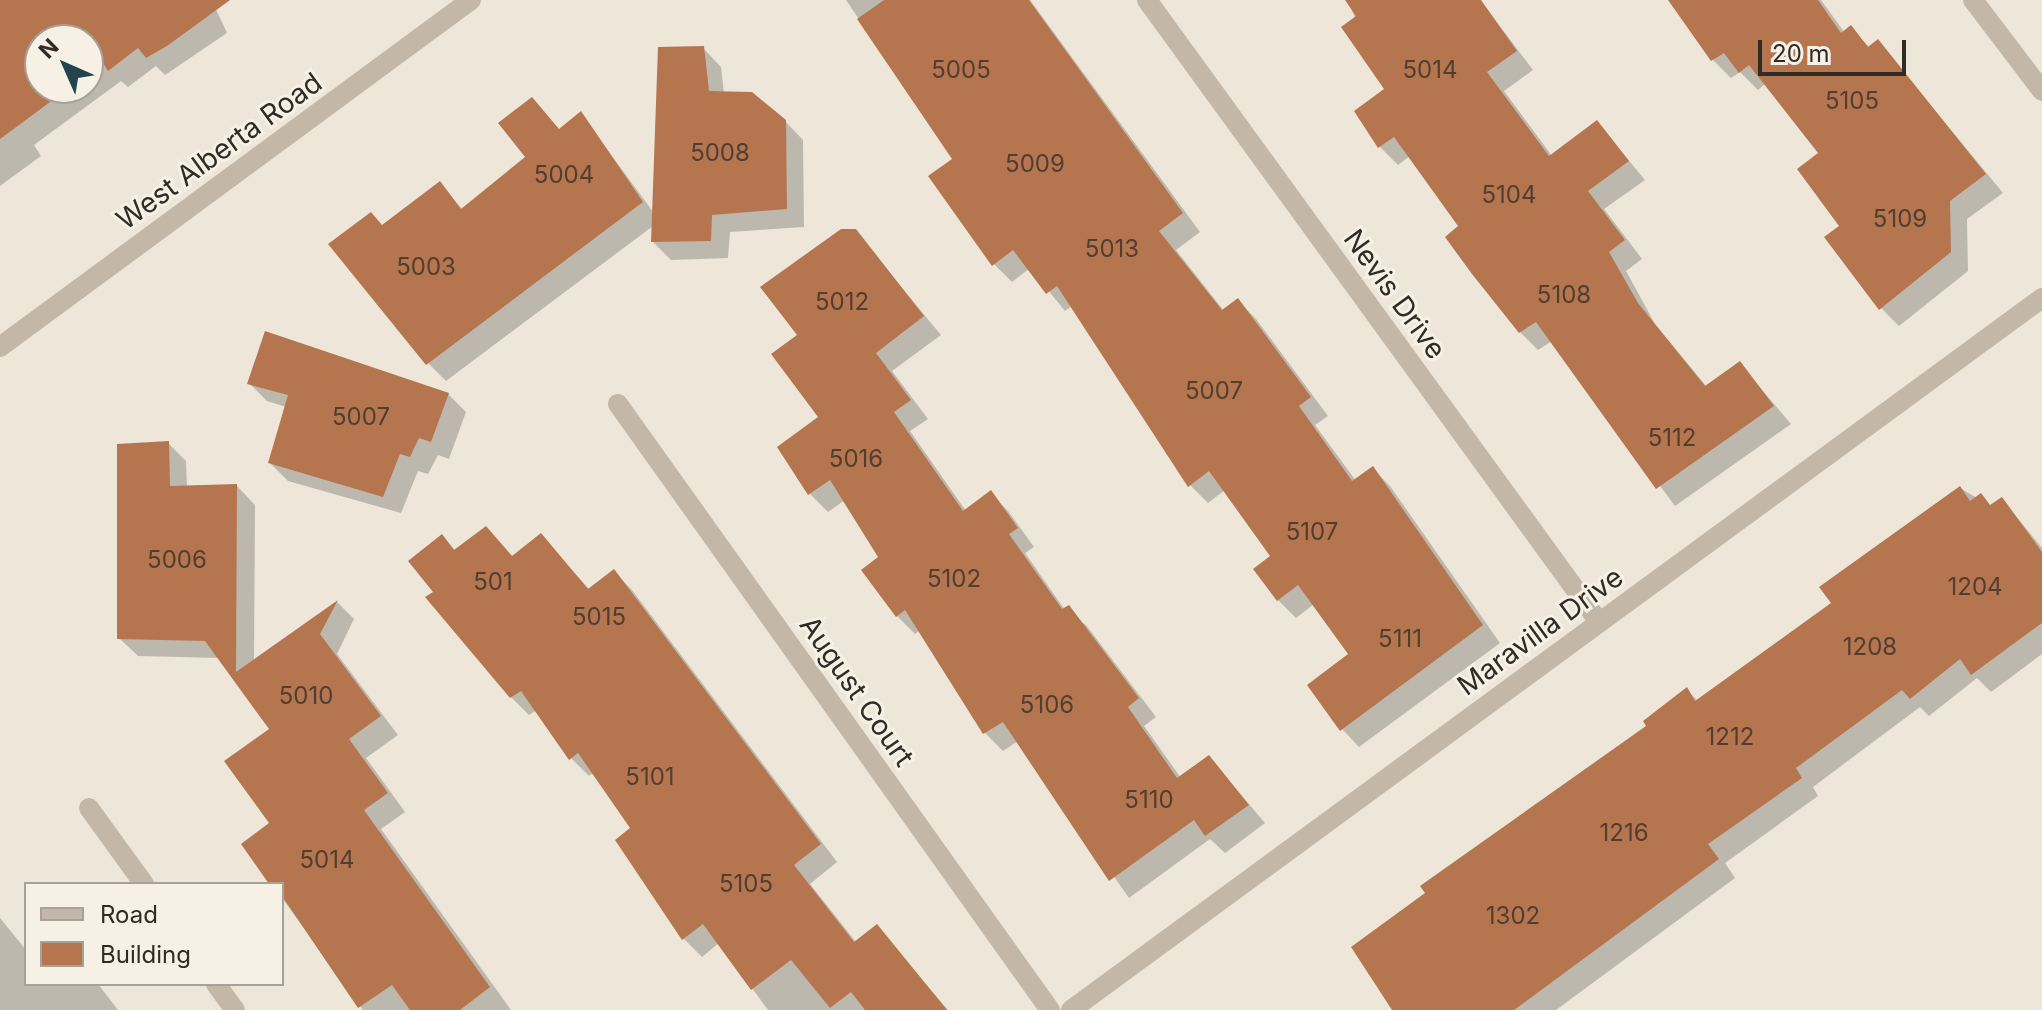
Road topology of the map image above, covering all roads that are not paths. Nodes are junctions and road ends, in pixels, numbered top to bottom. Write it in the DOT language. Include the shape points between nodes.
graph roads {
  1 [pos="471,0"];
  2 [pos="1147,0"];
  3 [pos="1973,0"];
  4 [pos="2042,91"];
  5 [pos="2042,298"];
  6 [pos="0,347"];
  7 [pos="618,404"];
  8 [pos="1599,622"];
  9 [pos="89,808"];
  10 [pos="143,882"];
  11 [pos="217,986"];
  12 [pos="235,1010"];
  13 [pos="1050,1010"];
  14 [pos="1071,1010"];
  1 -- 6 [label="street, West Alberta Road"];
  2 -- 8 [label="street, Nevis Drive"];
  3 -- 4 [label="street"];
  5 -- 8 [label="street, Maravilla Drive"];
  7 -- 13 [label="street, August Court"];
  8 -- 14 [label="street, Maravilla Drive"];
  9 -- 10 [label="street"];
  11 -- 12 [label="street"];
}
